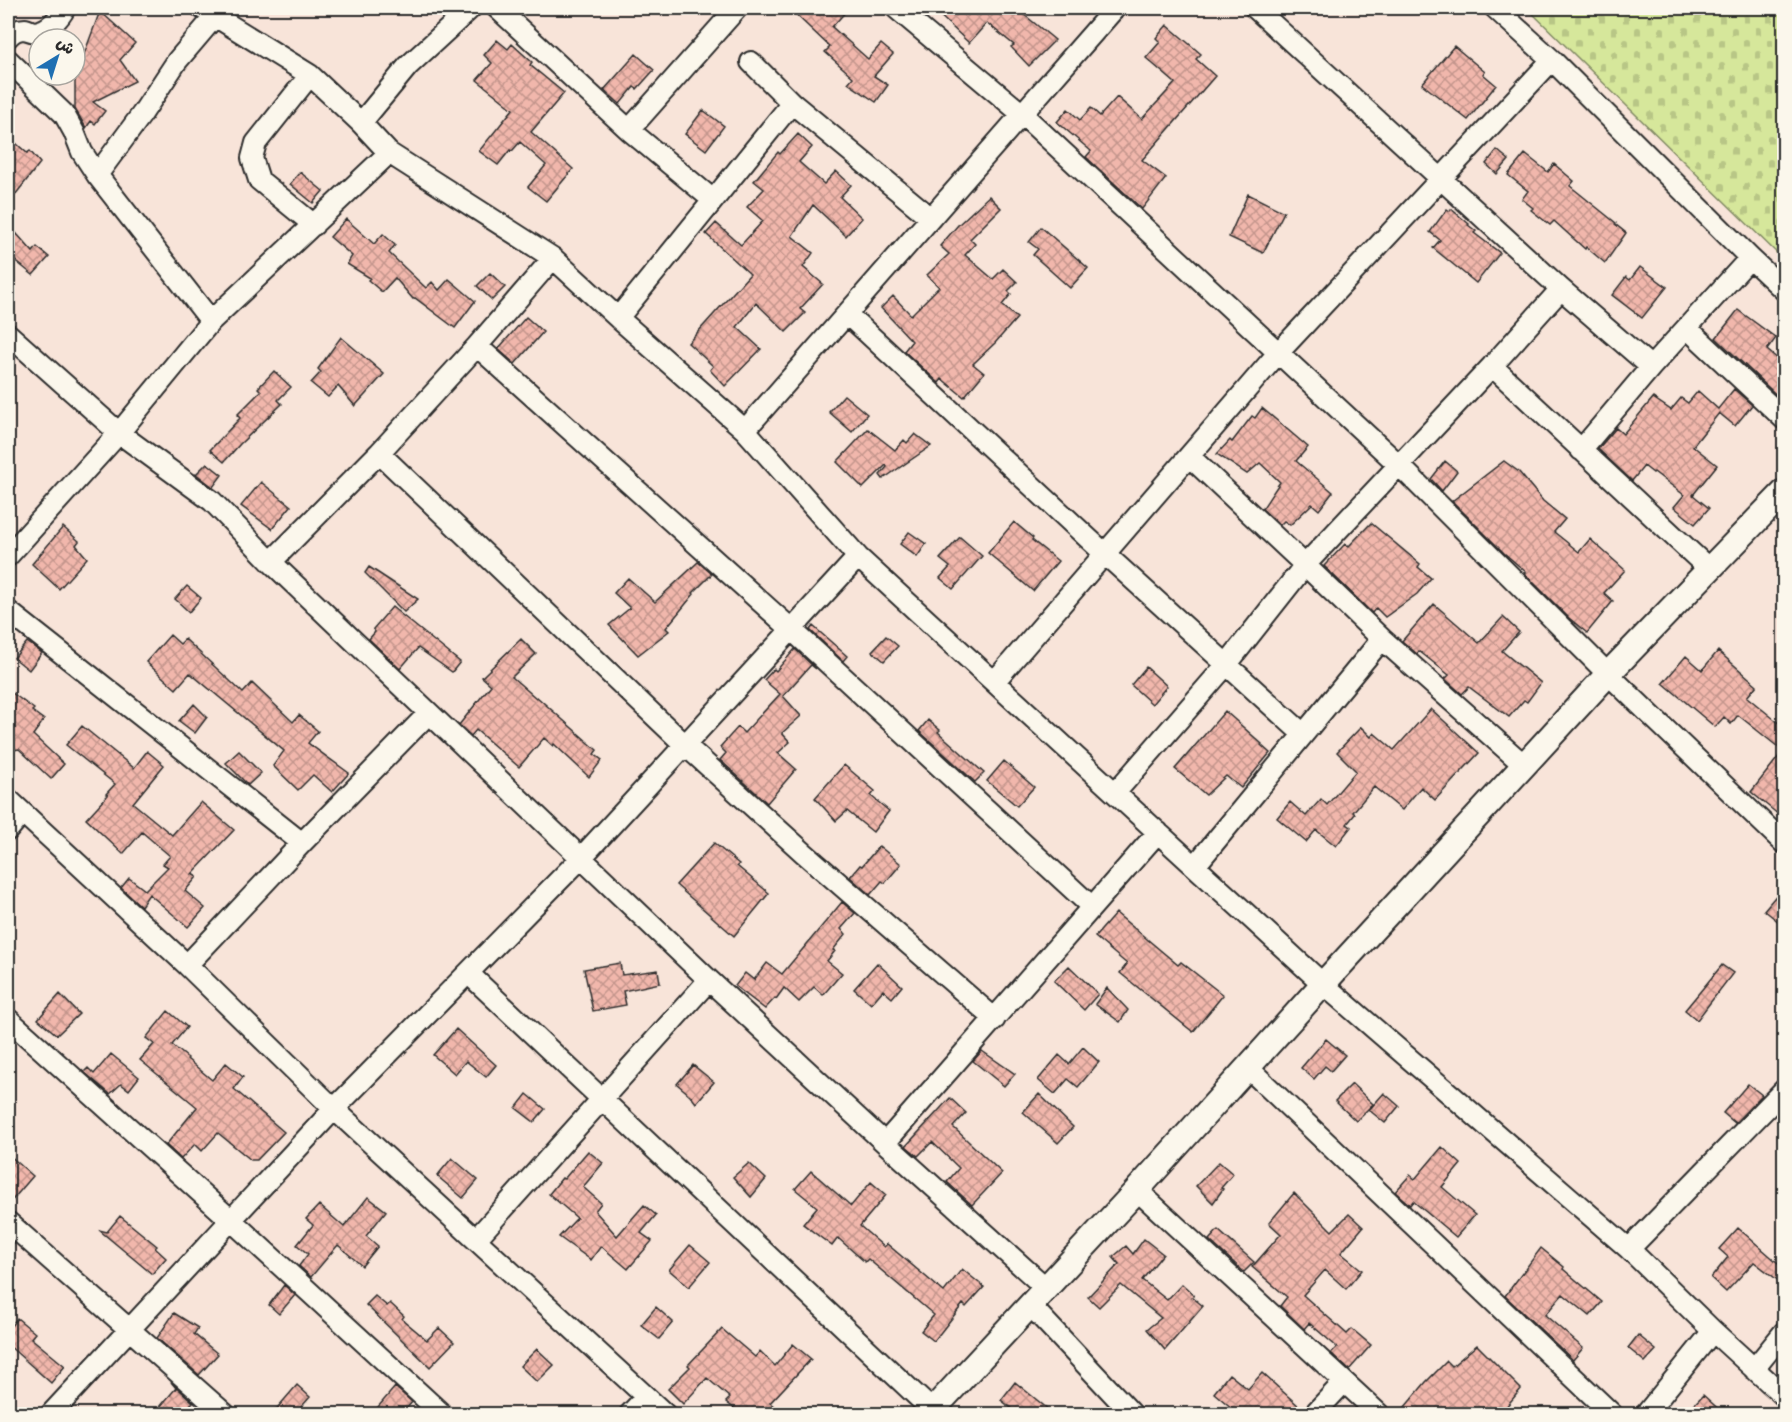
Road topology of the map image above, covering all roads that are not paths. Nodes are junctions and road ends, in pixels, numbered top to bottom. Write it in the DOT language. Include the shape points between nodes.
graph roads {
  1 [pos="65,8"];
  2 [pos="471,8"];
  3 [pos="497,8"];
  4 [pos="737,8"];
  5 [pos="896,8"];
  6 [pos="1255,8"];
  7 [pos="1495,8"];
  8 [pos="214,10"];
  9 [pos="1109,10"];
  10 [pos="13,29"];
  11 [pos="8,60"];
  12 [pos="1552,60"];
  13 [pos="751,62"];
  14 [pos="310,75"];
  15 [pos="792,103"];
  16 [pos="1021,113"];
  17 [pos="362,123"];
  18 [pos="629,130"];
  19 [pos="389,153"];
  20 [pos="97,175"];
  21 [pos="1440,178"];
  22 [pos="713,200"];
  23 [pos="931,218"];
  24 [pos="314,225"];
  25 [pos="553,258"];
  26 [pos="1750,258"];
  27 [pos="1561,290"];
  28 [pos="1785,290"];
  29 [pos="847,314"];
  30 [pos="618,318"];
  31 [pos="211,321"];
  32 [pos="1687,328"];
  33 [pos="8,334"];
  34 [pos="477,345"];
  35 [pos="1278,353"];
  36 [pos="1492,366"];
  37 [pos="1652,367"];
  38 [pos="1785,419"];
  39 [pos="745,430"];
  40 [pos="119,433"];
  41 [pos="1581,450"];
  42 [pos="379,453"];
  43 [pos="1189,456"];
  44 [pos="1399,465"];
  45 [pos="1785,492"];
  46 [pos="1105,554"];
  47 [pos="8,556"];
  48 [pos="858,557"];
  49 [pos="271,562"];
  50 [pos="1305,564"];
  51 [pos="1710,570"];
  52 [pos="8,611"];
  53 [pos="791,629"];
  54 [pos="1382,639"];
  55 [pos="1227,664"];
  56 [pos="1608,674"];
  57 [pos="994,682"];
  58 [pos="429,713"];
  59 [pos="1303,734"];
  60 [pos="685,745"];
  61 [pos="1524,765"];
  62 [pos="1115,793"];
  63 [pos="8,799"];
  64 [pos="22,813"];
  65 [pos="8,830"];
  66 [pos="1158,832"];
  67 [pos="302,843"];
  68 [pos="1785,843"];
  69 [pos="581,858"];
  70 [pos="1194,866"];
  71 [pos="1092,907"];
  72 [pos="187,965"];
  73 [pos="468,973"];
  74 [pos="709,980"];
  75 [pos="1323,984"];
  76 [pos="8,1019"];
  77 [pos="995,1019"];
  78 [pos="1247,1067"];
  79 [pos="1785,1090"];
  80 [pos="602,1100"];
  81 [pos="334,1109"];
  82 [pos="885,1143"];
  83 [pos="1137,1190"];
  84 [pos="231,1220"];
  85 [pos="8,1222"];
  86 [pos="476,1239"];
  87 [pos="1629,1249"];
  88 [pos="1038,1296"];
  89 [pos="130,1329"];
  90 [pos="1713,1330"];
  91 [pos="1785,1332"];
  92 [pos="1754,1369"];
  93 [pos="1344,1382"];
  94 [pos="1785,1396"];
  95 [pos="646,1397"];
  96 [pos="932,1413"];
  97 [pos="51,1414"];
  98 [pos="225,1414"];
  99 [pos="442,1414"];
  100 [pos="630,1414"];
  101 [pos="665,1414"];
  102 [pos="1132,1414"];
  103 [pos="1314,1414"];
  104 [pos="1379,1414"];
  105 [pos="1612,1414"];
  106 [pos="1646,1414"];
  1 -- 10 [label="street" via="52,25 36,32"];
  2 -- 17 [label="street" via="408,66"];
  3 -- 18 [label="street"];
  4 -- 18 [label="street"];
  5 -- 16 [label="street"];
  6 -- 21 [label="street"];
  7 -- 12 [label="street"];
  8 -- 14 [label="street"];
  8 -- 20 [label="street"];
  9 -- 16 [label="street"];
  11 -- 20 [label="street" via="64,114"];
  12 -- 21 [label="street"];
  12 -- 26 [label="street"];
  13 -- 15 [label="street"];
  14 -- 17 [label="street"];
  14 -- 24 [label="street" via="256,143 252,158 259,180"];
  15 -- 22 [label="street"];
  15 -- 23 [label="street"];
  16 -- 23 [label="street"];
  16 -- 35 [label="street"];
  17 -- 19 [label="street"];
  18 -- 22 [label="street"];
  19 -- 24 [label="street"];
  19 -- 25 [label="street"];
  20 -- 31 [label="street"];
  21 -- 27 [label="street"];
  21 -- 35 [label="street"];
  22 -- 30 [label="street"];
  23 -- 29 [label="street"];
  24 -- 31 [label="street"];
  25 -- 30 [label="street"];
  25 -- 34 [label="street"];
  26 -- 28 [label="street"];
  26 -- 32 [label="street"];
  27 -- 36 [label="street"];
  27 -- 37 [label="street"];
  29 -- 39 [label="street"];
  29 -- 46 [label="street"];
  30 -- 39 [label="street"];
  31 -- 40 [label="street"];
  32 -- 37 [label="street"];
  32 -- 38 [label="street"];
  33 -- 40 [label="street"];
  34 -- 42 [label="street"];
  34 -- 53 [label="street"];
  35 -- 43 [label="street"];
  35 -- 44 [label="street"];
  36 -- 41 [label="street"];
  36 -- 44 [label="street"];
  37 -- 41 [label="street"];
  39 -- 48 [label="street"];
  40 -- 47 [label="street"];
  40 -- 49 [label="street" via="212,501"];
  41 -- 51 [label="street"];
  42 -- 49 [label="street"];
  42 -- 60 [label="street"];
  43 -- 46 [label="street"];
  43 -- 50 [label="street"];
  44 -- 50 [label="street"];
  44 -- 56 [label="street"];
  45 -- 51 [label="street"];
  46 -- 55 [label="street"];
  46 -- 57 [label="street"];
  48 -- 53 [label="street"];
  48 -- 57 [label="street"];
  49 -- 58 [label="street"];
  50 -- 54 [label="street"];
  50 -- 55 [label="street"];
  51 -- 56 [label="street"];
  52 -- 67 [label="street"];
  53 -- 60 [label="street"];
  53 -- 71 [label="street"];
  54 -- 59 [label="street"];
  54 -- 61 [label="street"];
  55 -- 59 [label="street"];
  55 -- 62 [label="street"];
  56 -- 61 [label="street"];
  56 -- 68 [label="street"];
  57 -- 62 [label="street"];
  58 -- 67 [label="street"];
  58 -- 69 [label="street"];
  59 -- 70 [label="street"];
  60 -- 69 [label="street"];
  60 -- 77 [label="street"];
  61 -- 75 [label="street"];
  62 -- 66 [label="street"];
  63 -- 64 [label="street"];
  64 -- 65 [label="street"];
  64 -- 72 [label="street"];
  66 -- 70 [label="street"];
  66 -- 71 [label="street"];
  67 -- 72 [label="street"];
  69 -- 73 [label="street"];
  69 -- 74 [label="street"];
  70 -- 75 [label="street"];
  71 -- 77 [label="street"];
  72 -- 81 [label="street"];
  73 -- 80 [label="street"];
  73 -- 81 [label="street"];
  74 -- 80 [label="street"];
  74 -- 82 [label="street"];
  75 -- 78 [label="street"];
  75 -- 87 [label="street"];
  76 -- 84 [label="street"];
  77 -- 82 [label="street"];
  78 -- 83 [label="street"];
  78 -- 105 [label="street"];
  79 -- 87 [label="street"];
  80 -- 86 [label="street"];
  80 -- 96 [label="street"];
  81 -- 84 [label="street"];
  81 -- 86 [label="street"];
  82 -- 88 [label="street"];
  83 -- 88 [label="street"];
  83 -- 93 [label="street"];
  84 -- 89 [label="street"];
  84 -- 99 [label="street"];
  85 -- 89 [label="street"];
  86 -- 95 [label="street"];
  87 -- 90 [label="street"];
  88 -- 96 [label="street"];
  88 -- 102 [label="street"];
  89 -- 97 [label="street"];
  89 -- 98 [label="street"];
  90 -- 92 [label="street"];
  90 -- 106 [label="street"];
  91 -- 92 [label="street"];
  92 -- 94 [label="street"];
  93 -- 103 [label="street"];
  93 -- 104 [label="street"];
  95 -- 100 [label="street"];
  95 -- 101 [label="street"];
}
